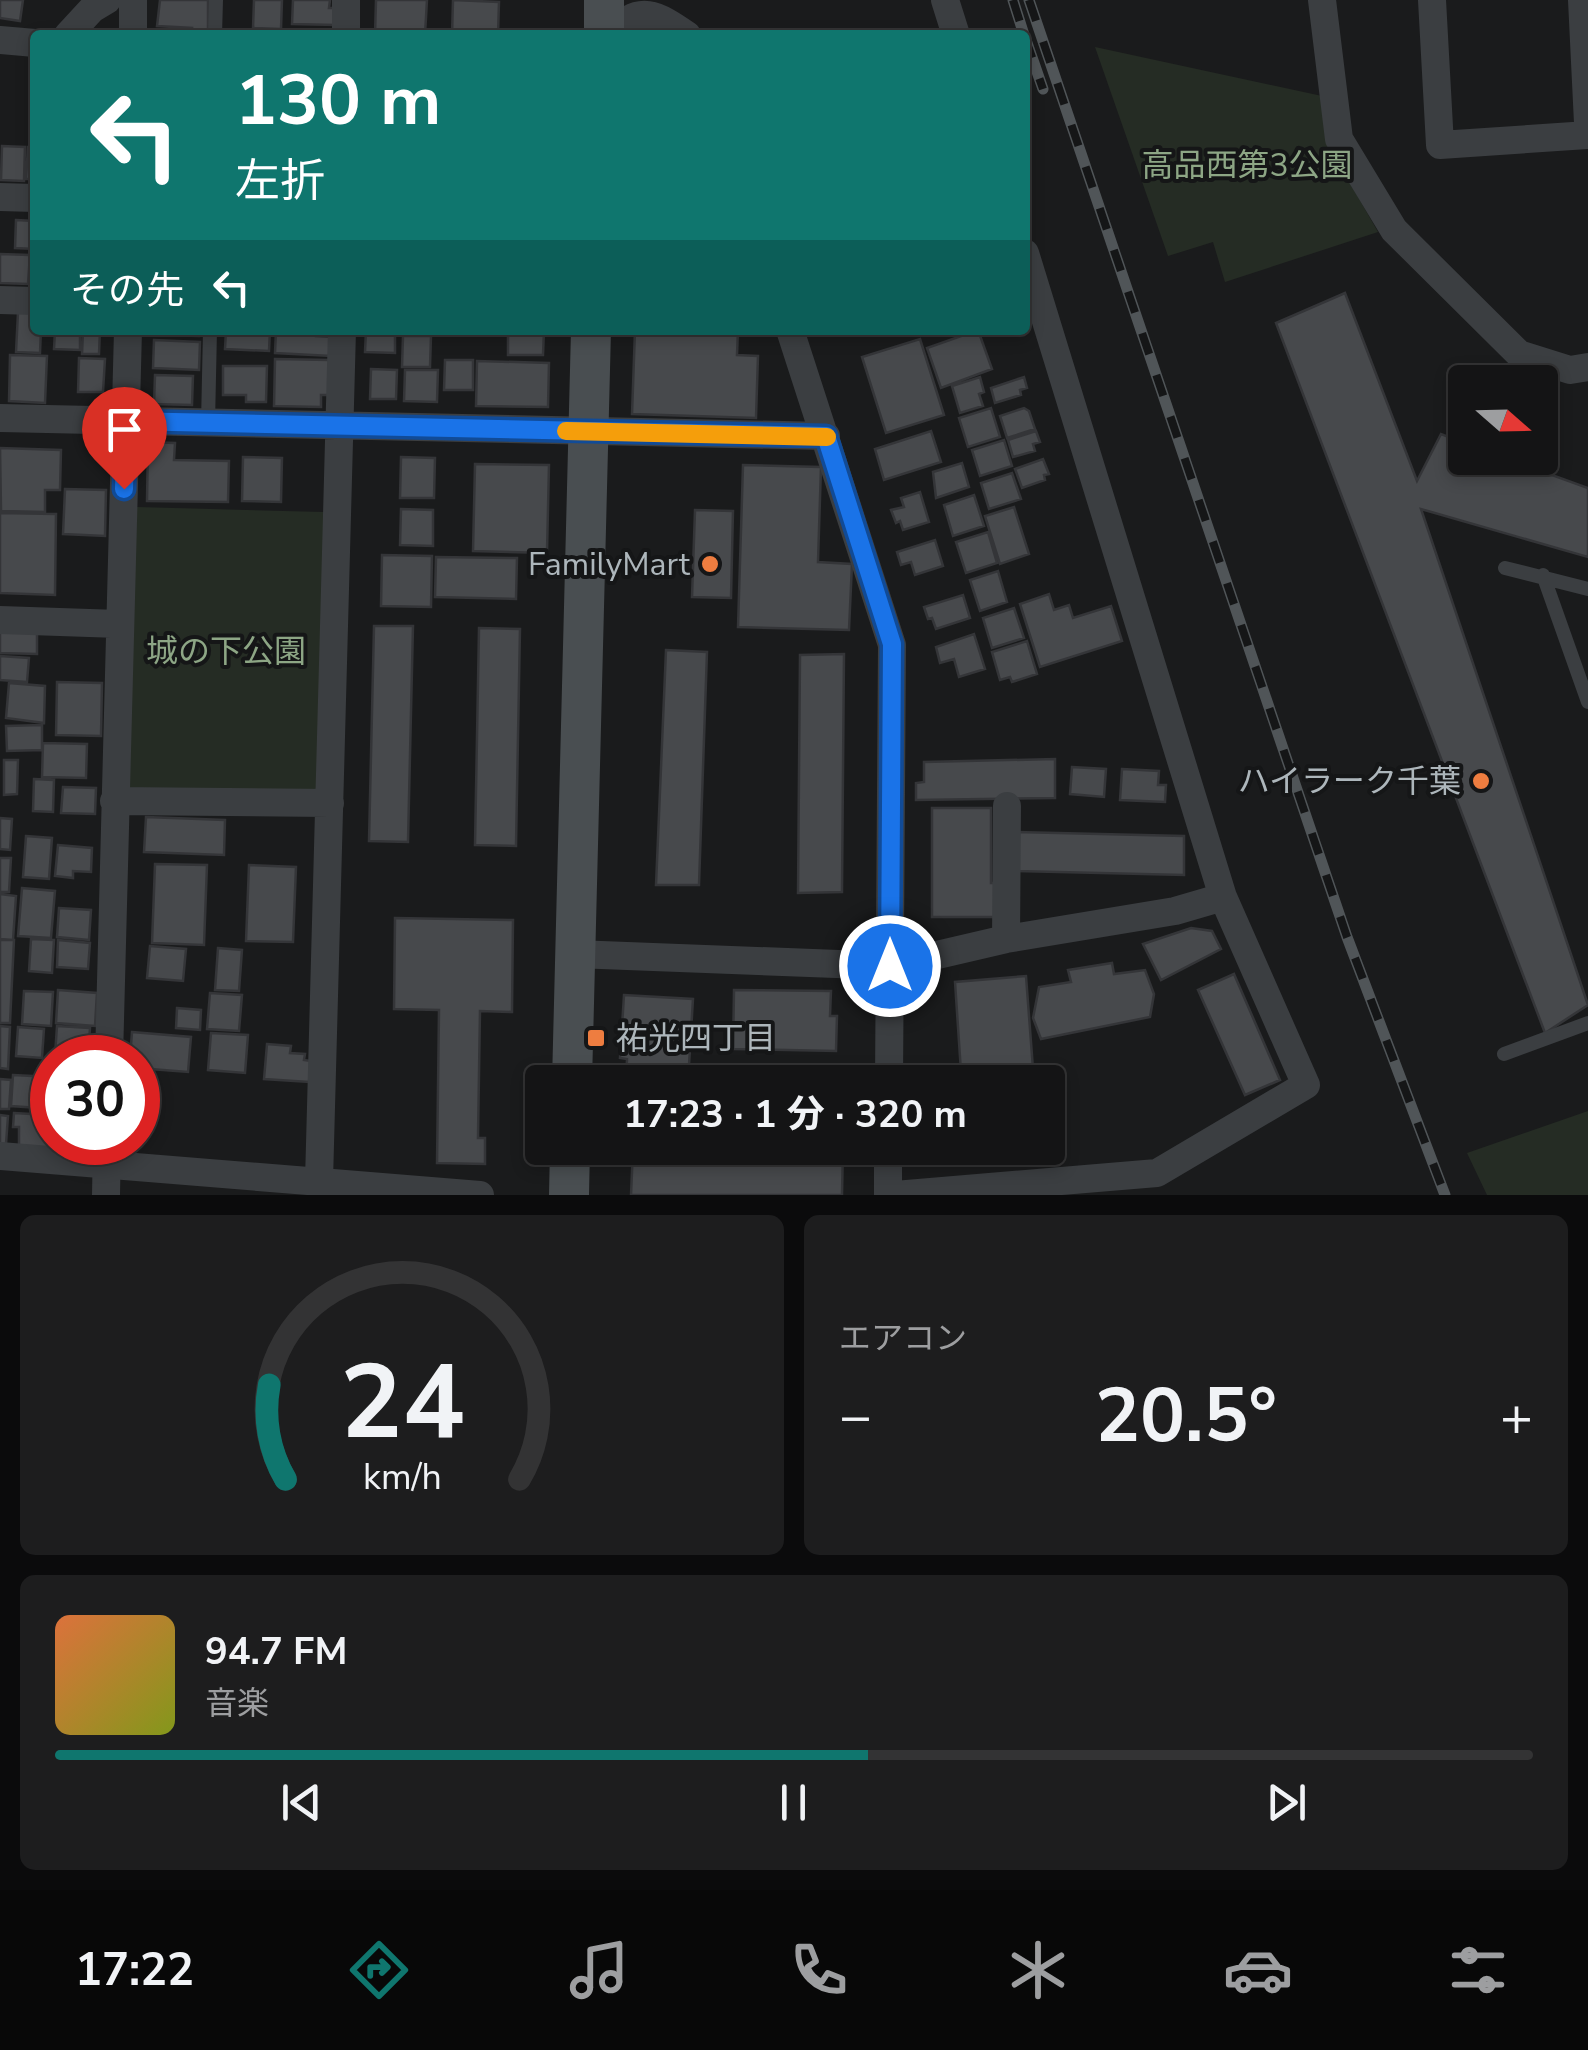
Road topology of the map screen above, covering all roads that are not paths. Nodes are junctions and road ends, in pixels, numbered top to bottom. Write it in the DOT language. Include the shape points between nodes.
graph roads {
  1 [pos="107,0"];
  2 [pos="133,0"];
  3 [pos="216,0"];
  4 [pos="346,0"];
  5 [pos="604,0"];
  6 [pos="672,0"];
  7 [pos="945,0"];
  8 [pos="1322,0"];
  9 [pos="1432,0"];
  10 [pos="1582,0"];
  11 [pos="73,30"];
  12 [pos="133,30"];
  13 [pos="215,30"];
  14 [pos="346,30"];
  15 [pos="604,30"];
  16 [pos="616,30"];
  17 [pos="680,30"];
  18 [pos="685,30"];
  19 [pos="954,30"];
  20 [pos="0,40"];
  21 [pos="30,43"];
  22 [pos="1588,123"];
  23 [pos="1588,135"];
  24 [pos="0,197"];
  25 [pos="30,198"];
  26 [pos="1030,269"];
  27 [pos="0,300"];
  28 [pos="30,301"];
  29 [pos="128,335"];
  30 [pos="210,335"];
  31 [pos="342,335"];
  32 [pos="591,335"];
  33 [pos="792,335"];
  34 [pos="1588,367"];
  35 [pos="0,418"];
  36 [pos="126,421"];
  37 [pos="208,422"];
  38 [pos="341,426"];
  39 [pos="587,431"];
  40 [pos="826,436"];
  41 [pos="1505,568"];
  42 [pos="1543,575"];
  43 [pos="1588,589"];
  44 [pos="0,620"];
  45 [pos="119,624"];
  46 [pos="1588,702"];
  47 [pos="114,801"];
  48 [pos="330,803"];
  49 [pos="1007,806"];
  50 [pos="1223,897"];
  51 [pos="1006,939"];
  52 [pos="575,954"];
  53 [pos="890,966"];
  54 [pos="1588,1023"];
  55 [pos="109,1035"];
  56 [pos="1504,1054"];
  57 [pos="572,1065"];
  58 [pos="889,1065"];
  59 [pos="0,1156"];
  60 [pos="570,1165"];
  61 [pos="889,1165"];
  62 [pos="107,1168"];
  63 [pos="319,1181"];
  64 [pos="1156,1184"];
  65 [pos="480,1195"];
  66 [pos="569,1195"];
  67 [pos="892,1195"];
  1 -- 11 [label="street"];
  2 -- 12 [label="street"];
  3 -- 13 [label="lane"];
  4 -- 14 [label="street"];
  5 -- 15 [label="street"];
  6 -- 18 [label="street"];
  7 -- 19 [label="street"];
  8 -- 34 [label="street" via="1339,139 1394,230 1519,354 1570,370"];
  9 -- 23 [label="street" via="1440,145"];
  10 -- 22 [label="street"];
  16 -- 17 [label="street" via="644,13"];
  20 -- 21 [label="street"];
  24 -- 25 [label="street"];
  26 -- 50 [label="street"];
  27 -- 28 [label="street"];
  29 -- 36 [label="street"];
  30 -- 37 [label="lane"];
  31 -- 38 [label="street"];
  32 -- 39 [label="street"];
  33 -- 40 [label="street"];
  35 -- 36 [label="street"];
  36 -- 37 [label="street"];
  36 -- 45 [label="street"];
  37 -- 38 [label="street"];
  38 -- 39 [label="street"];
  38 -- 48 [label="street"];
  39 -- 40 [label="street"];
  39 -- 52 [label="street"];
  40 -- 53 [label="street" via="892,644"];
  41 -- 42 [label="lane"];
  42 -- 43 [label="lane"];
  42 -- 46 [label="lane"];
  44 -- 45 [label="street"];
  45 -- 47 [label="street"];
  47 -- 48 [label="street"];
  47 -- 55 [label="street"];
  48 -- 63 [label="street"];
  49 -- 51 [label="street"];
  50 -- 51 [label="street" via="1175,912"];
  50 -- 64 [label="street" via="1306,1085"];
  51 -- 53 [label="street"];
  52 -- 53 [label="street"];
  52 -- 57 [label="street"];
  53 -- 58 [label="street"];
  54 -- 56 [label="lane"];
  59 -- 62 [label="street"];
  60 -- 66 [label="street"];
  61 -- 67 [label="street"];
  62 -- 63 [label="street"];
  63 -- 65 [label="street"];
  64 -- 67 [label="street"];
}
